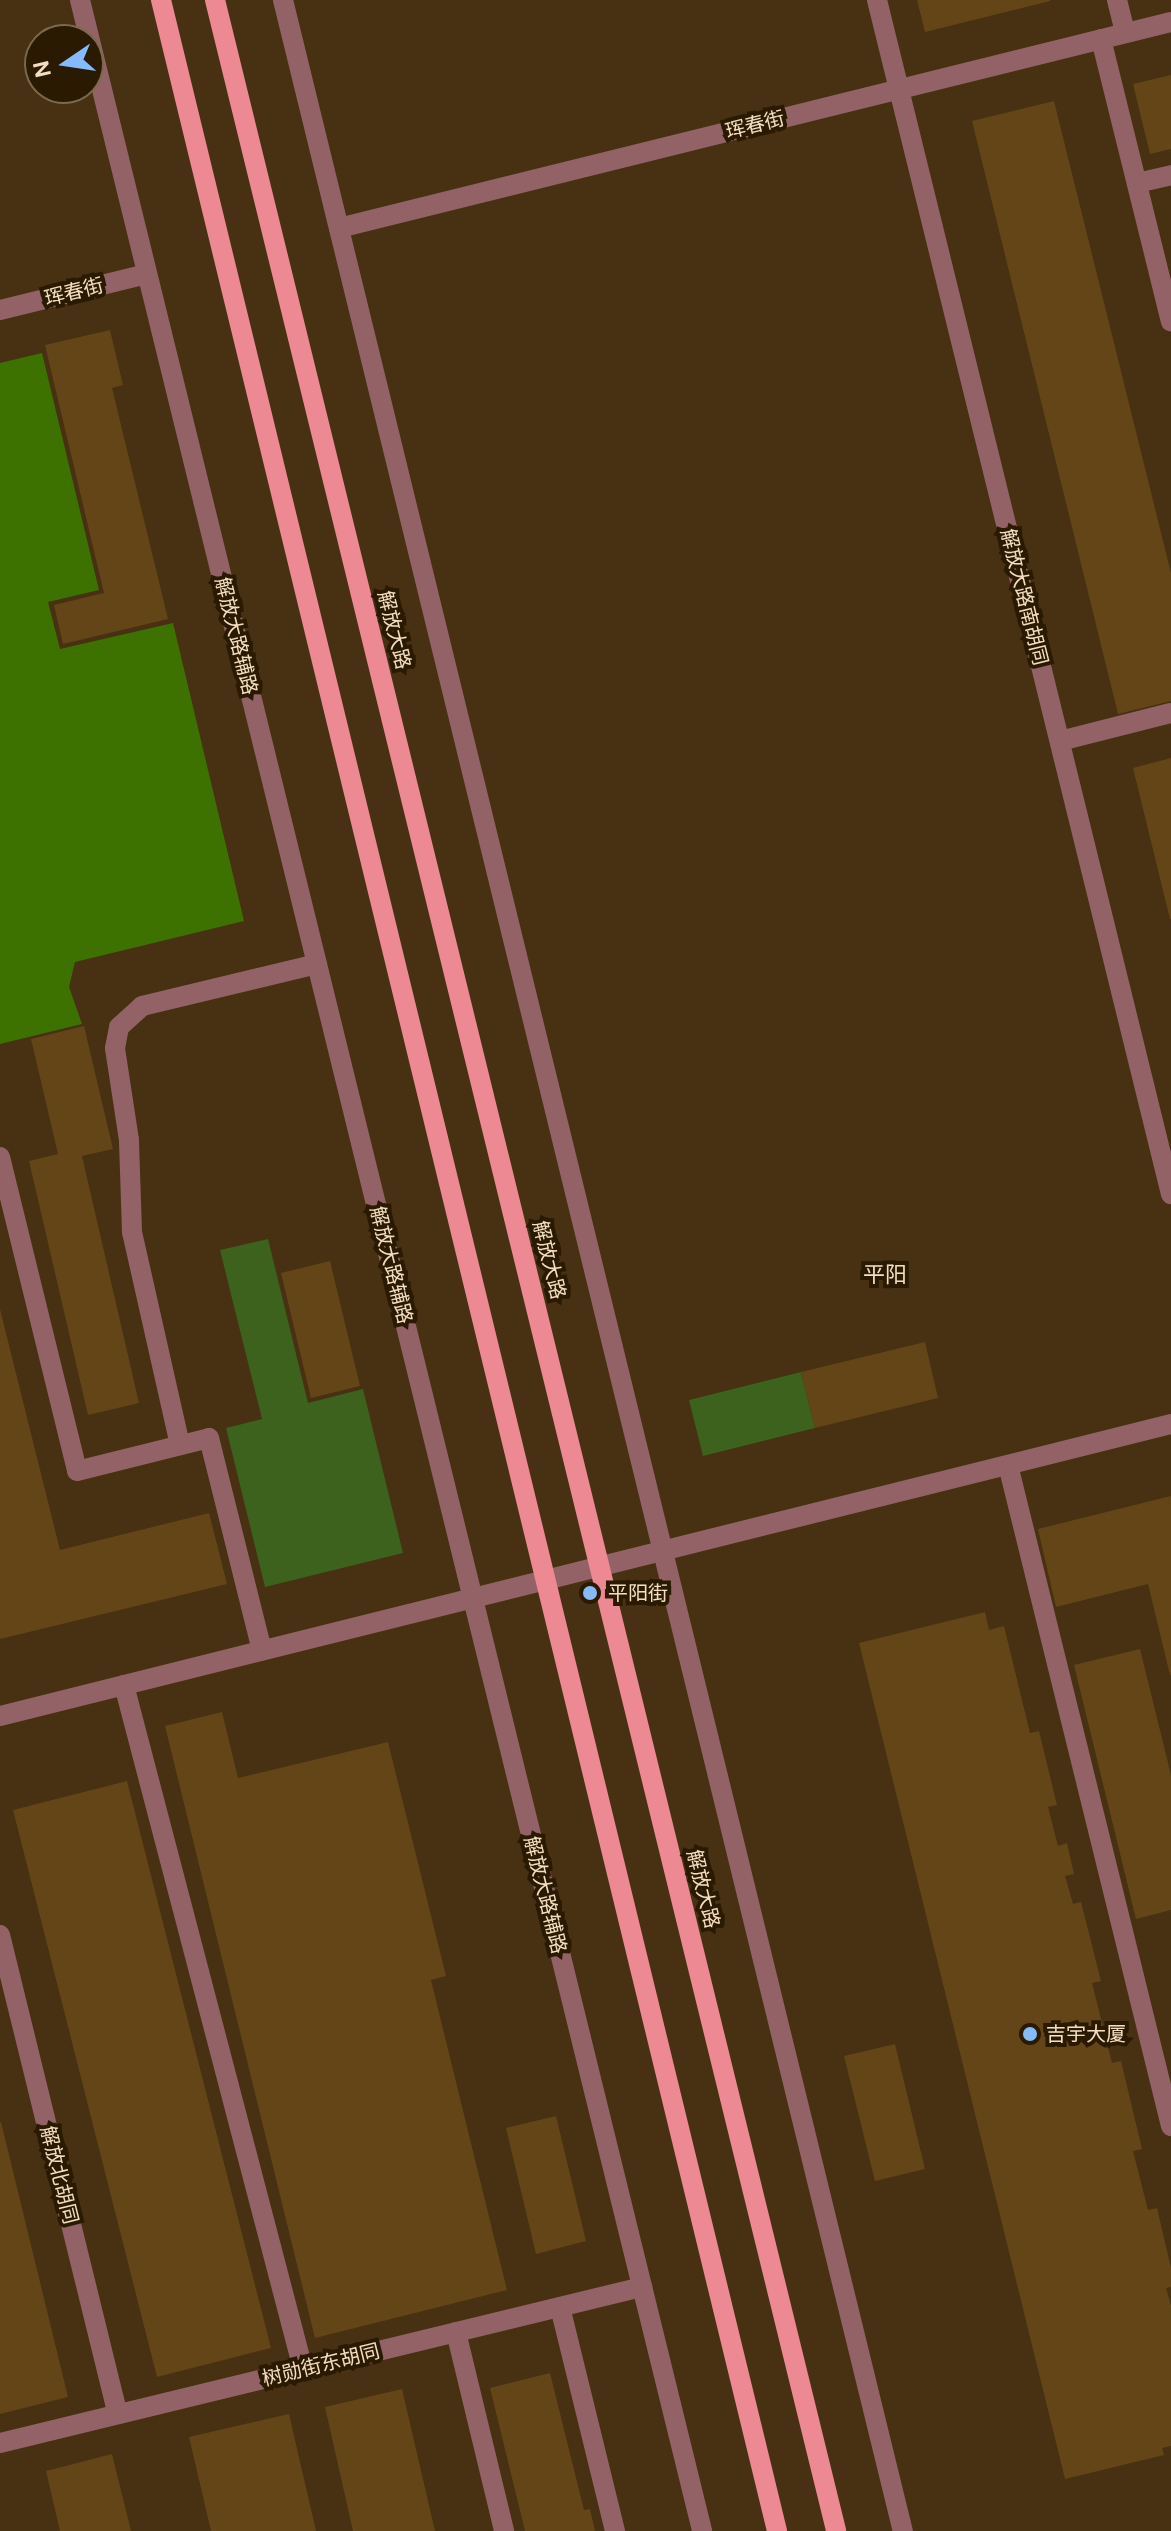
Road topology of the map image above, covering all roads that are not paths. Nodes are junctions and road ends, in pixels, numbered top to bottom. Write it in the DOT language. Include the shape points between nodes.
graph roads {
  1 [pos="80,0"];
  2 [pos="161,0"];
  3 [pos="215,0"];
  4 [pos="283,0"];
  5 [pos="877,0"];
  6 [pos="1117,0"];
  7 [pos="1171,22"];
  8 [pos="1125,33"];
  9 [pos="1101,39"];
  10 [pos="899,89"];
  11 [pos="1171,175"];
  12 [pos="1137,183"];
  13 [pos="339,228"];
  14 [pos="147,274"];
  15 [pos="0,310"];
  16 [pos="1171,321"];
  17 [pos="1171,713"];
  18 [pos="1060,741"];
  19 [pos="317,964"];
  20 [pos="0,1157"];
  21 [pos="1171,1194"];
  22 [pos="1171,1424"];
  23 [pos="180,1445"];
  24 [pos="1008,1465"];
  25 [pos="663,1550"];
  26 [pos="599,1566"];
  27 [pos="546,1580"];
  28 [pos="472,1598"];
  29 [pos="262,1650"];
  30 [pos="124,1685"];
  31 [pos="0,1716"];
  32 [pos="0,1935"];
  33 [pos="1171,2126"];
  34 [pos="642,2287"];
  35 [pos="560,2307"];
  36 [pos="456,2332"];
  37 [pos="303,2369"];
  38 [pos="118,2414"];
  39 [pos="0,2443"];
  40 [pos="504,2531"];
  41 [pos="615,2531"];
  42 [pos="702,2531"];
  43 [pos="777,2531"];
  44 [pos="836,2531"];
  45 [pos="903,2531"];
  1 -- 14 [label="street, 解放大路辅路"];
  2 -- 27 [label="main road"];
  3 -- 26 [label="main road, 解放大路"];
  4 -- 13 [label="street"];
  5 -- 10 [label="street, 解放大路南胡同"];
  6 -- 8 [label="street"];
  7 -- 8 [label="street, 珲春街"];
  8 -- 9 [label="street, 珲春街"];
  9 -- 10 [label="street, 珲春街"];
  9 -- 12 [label="street"];
  10 -- 13 [label="street, 珲春街"];
  10 -- 18 [label="street, 解放大路南胡同"];
  11 -- 12 [label="street"];
  12 -- 16 [label="street"];
  13 -- 25 [label="street"];
  14 -- 15 [label="street, 珲春街"];
  14 -- 19 [label="street, 解放大路辅路"];
  17 -- 18 [label="street"];
  18 -- 21 [label="street, 解放大路南胡同"];
  19 -- 23 [label="street" via="142,1006 119,1027 115,1048 129,1140 132,1232"];
  19 -- 28 [label="street, 解放大路辅路"];
  20 -- 23 [label="street" via="77,1471"];
  22 -- 24 [label="street"];
  23 -- 29 [label="street" via="209,1438"];
  24 -- 25 [label="street"];
  24 -- 33 [label="street"];
  25 -- 26 [label="street"];
  25 -- 45 [label="street"];
  26 -- 27 [label="street"];
  26 -- 44 [label="main road, 解放大路"];
  27 -- 28 [label="street"];
  27 -- 43 [label="main road"];
  28 -- 29 [label="street"];
  28 -- 34 [label="street, 解放大路辅路"];
  29 -- 30 [label="street"];
  30 -- 31 [label="street"];
  30 -- 37 [label="street"];
  32 -- 38 [label="street, 解放北胡同"];
  34 -- 35 [label="street, 树勋街东胡同"];
  34 -- 42 [label="street, 解放大路辅路"];
  35 -- 36 [label="street, 树勋街东胡同"];
  35 -- 41 [label="street"];
  36 -- 37 [label="street, 树勋街东胡同"];
  36 -- 40 [label="street"];
  37 -- 38 [label="street, 树勋街东胡同"];
  38 -- 39 [label="street, 树勋街东胡同"];
}
